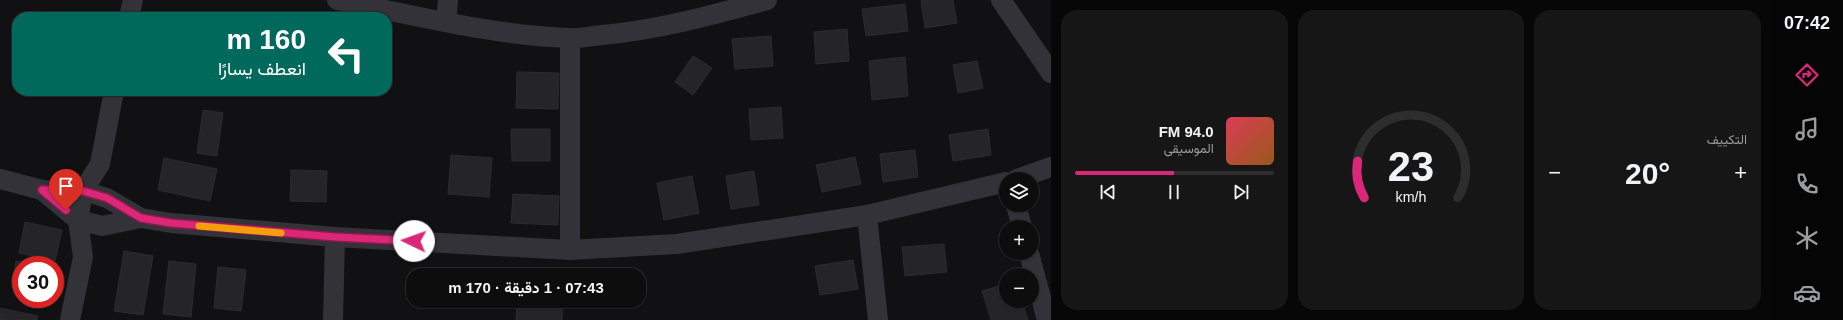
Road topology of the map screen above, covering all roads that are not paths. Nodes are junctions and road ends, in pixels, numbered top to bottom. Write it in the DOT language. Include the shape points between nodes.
graph roads {
  1 [pos="133,0"];
  2 [pos="337,0"];
  3 [pos="448,0"];
  4 [pos="767,0"];
  5 [pos="1001,0"];
  6 [pos="130,12"];
  7 [pos="446,22"];
  8 [pos="570,38"];
  9 [pos="1051,73"];
  10 [pos="113,96"];
  11 [pos="100,164"];
  12 [pos="1051,167"];
  13 [pos="1037,172"];
  14 [pos="0,179"];
  15 [pos="999,184"];
  16 [pos="42,190"];
  17 [pos="83,191"];
  18 [pos="107,198"];
  19 [pos="867,215"];
  20 [pos="141,218"];
  21 [pos="78,220"];
  22 [pos="102,226"];
  23 [pos="335,237"];
  24 [pos="570,250"];
  25 [pos="83,258"];
  26 [pos="1031,260"];
  27 [pos="70,320"];
  28 [pos="334,320"];
  29 [pos="878,320"];
  30 [pos="1046,320"];
  1 -- 6 [label="street"];
  2 -- 7 [label="street"];
  3 -- 7 [label="street"];
  4 -- 8 [label="street" via="632,33"];
  5 -- 9 [label="street"];
  7 -- 8 [label="street" via="513,33"];
  8 -- 24 [label="street"];
  10 -- 11 [label="street"];
  11 -- 17 [label="street"];
  11 -- 18 [label="street"];
  12 -- 13 [label="street"];
  14 -- 16 [label="street"];
  15 -- 19 [label="street"];
  16 -- 17 [label="street"];
  16 -- 21 [label="street"];
  17 -- 18 [label="street"];
  17 -- 21 [label="street"];
  18 -- 20 [label="street"];
  18 -- 22 [label="street"];
  19 -- 24 [label="street" via="678,244"];
  19 -- 29 [label="street"];
  20 -- 22 [label="street"];
  20 -- 23 [label="street" via="171,223"];
  21 -- 22 [label="street"];
  21 -- 25 [label="street"];
  22 -- 25 [label="street"];
  23 -- 24 [label="street"];
  23 -- 28 [label="street"];
  25 -- 27 [label="street"];
  26 -- 30 [label="street"];
}
